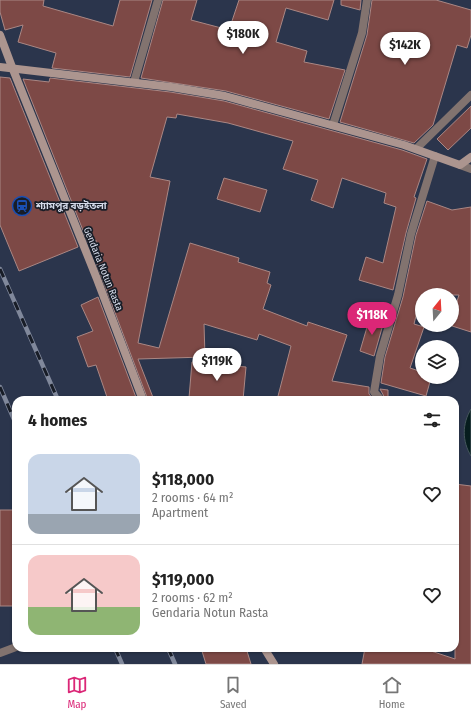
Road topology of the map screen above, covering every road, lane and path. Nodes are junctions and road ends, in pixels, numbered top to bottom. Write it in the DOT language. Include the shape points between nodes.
graph roads {
  1 [pos="158,0"];
  2 [pos="367,0"];
  3 [pos="0,34"];
  4 [pos="0,67"];
  5 [pos="12,67"];
  6 [pos="134,82"];
  7 [pos="471,95"];
  8 [pos="333,125"];
  9 [pos="416,149"];
  10 [pos="435,156"];
  11 [pos="471,157"];
  12 [pos="460,165"];
  13 [pos="471,169"];
  14 [pos="141,396"];
  15 [pos="378,396"];
  16 [pos="12,648"];
  17 [pos="266,652"];
  18 [pos="0,653"];
  19 [pos="274,664"];
  1 -- 6 [label="street"];
  2 -- 8 [label="street" via="362,33"];
  3 -- 5 [label="main road, Gendaria Notun Rasta"];
  4 -- 5 [label="main road"];
  5 -- 6 [label="main road"];
  5 -- 14 [label="main road, Gendaria Notun Rasta"];
  6 -- 8 [label="main road" via="225,96"];
  7 -- 9 [label="street"];
  8 -- 9 [label="main road"];
  9 -- 10 [label="main road"];
  10 -- 12 [label="main road"];
  10 -- 15 [label="street" via="411,234 398,295 380,356 374,392"];
  11 -- 12 [label="main road"];
  12 -- 13 [label="street"];
  16 -- 18 [label="street"];
  17 -- 19 [label="main road"];
}
